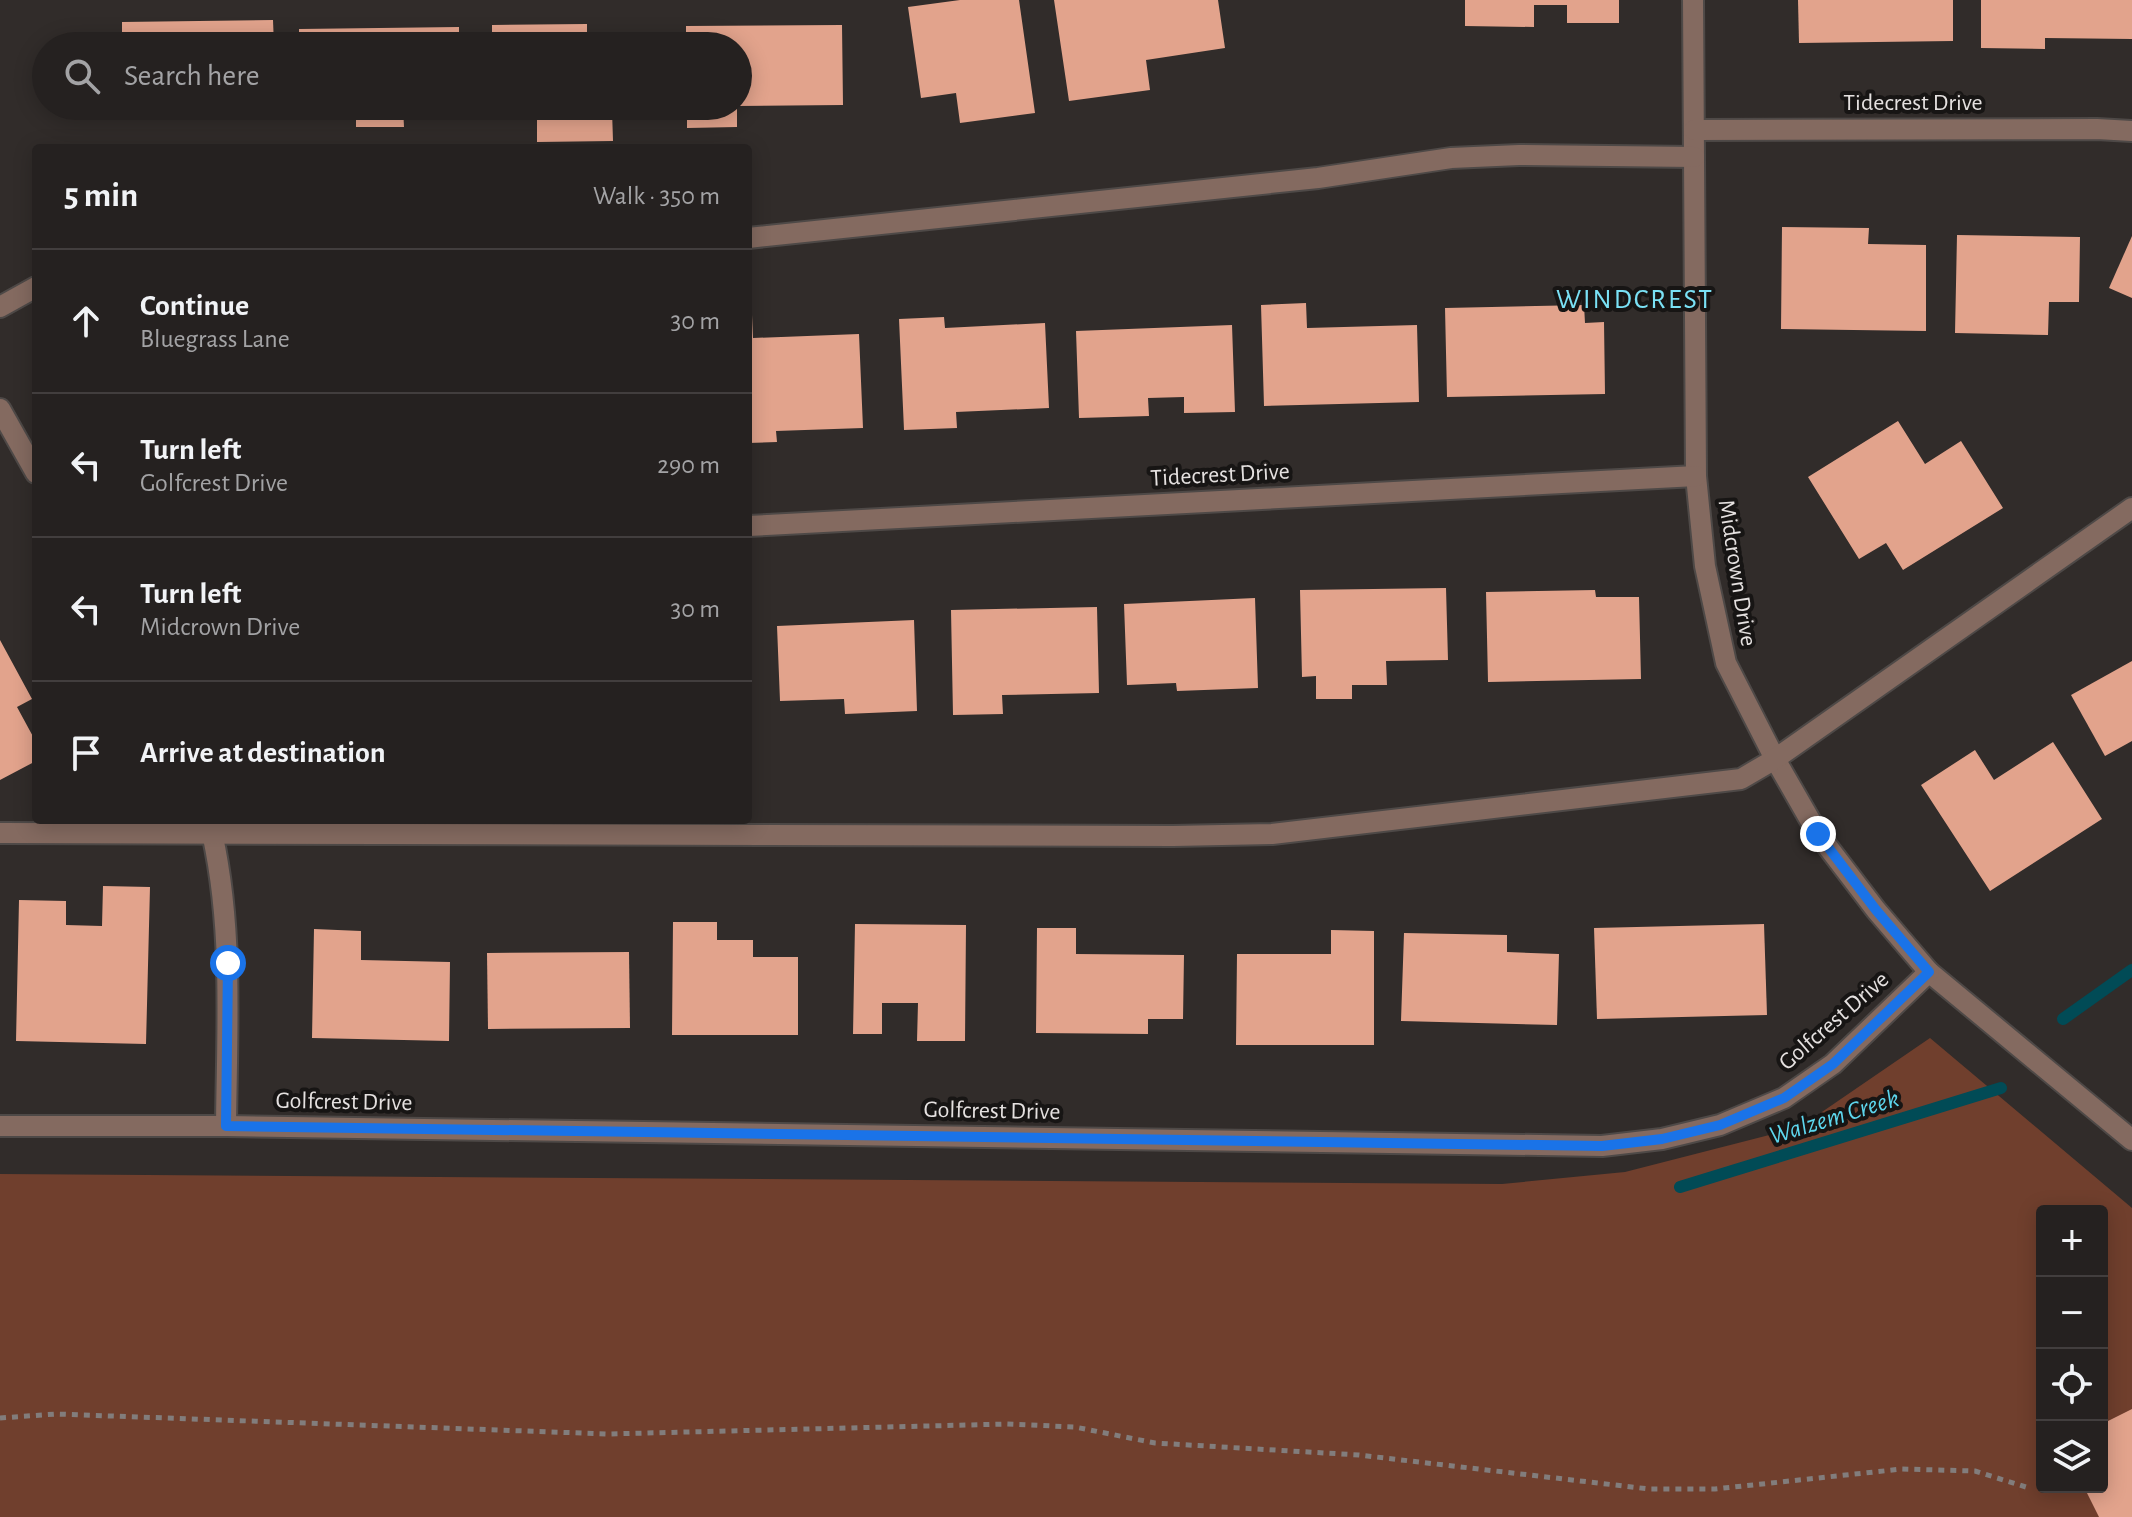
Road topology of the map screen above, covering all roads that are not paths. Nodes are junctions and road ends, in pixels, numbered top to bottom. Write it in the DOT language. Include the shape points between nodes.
graph roads {
  1 [pos="1693,0"];
  2 [pos="1694,130"];
  3 [pos="2132,131"];
  4 [pos="1694,157"];
  5 [pos="752,238"];
  6 [pos="32,289"];
  7 [pos="0,307"];
  8 [pos="0,409"];
  9 [pos="32,466"];
  10 [pos="1696,476"];
  11 [pos="2132,508"];
  12 [pos="752,526"];
  13 [pos="1775,759"];
  14 [pos="211,827"];
  15 [pos="0,833"];
  16 [pos="1929,972"];
  17 [pos="0,1126"];
  18 [pos="226,1126"];
  19 [pos="2132,1140"];
  1 -- 2 [label="street, Midcrown Drive"];
  2 -- 3 [label="street, Tidecrest Drive"];
  2 -- 4 [label="street, Midcrown Drive"];
  4 -- 5 [label="street" via="1451,158 1318,178"];
  4 -- 10 [label="street, Midcrown Drive"];
  6 -- 7 [label="street"];
  8 -- 9 [label="street"];
  10 -- 12 [label="street, Tidecrest Drive"];
  10 -- 13 [label="street, Midcrown Drive" via="1705,566 1726,663"];
  11 -- 13 [label="street"];
  13 -- 14 [label="street" via="1741,779 1272,834"];
  13 -- 16 [label="street, Midcrown Drive" via="1818,834"];
  14 -- 15 [label="street"];
  14 -- 18 [label="street" via="228,963"];
  16 -- 18 [label="street, Golfcrest Drive" via="1833,1064 1784,1098 1720,1125 1602,1146"];
  16 -- 19 [label="street, Midcrown Drive"];
  17 -- 18 [label="street, Golfcrest Drive"];
}
